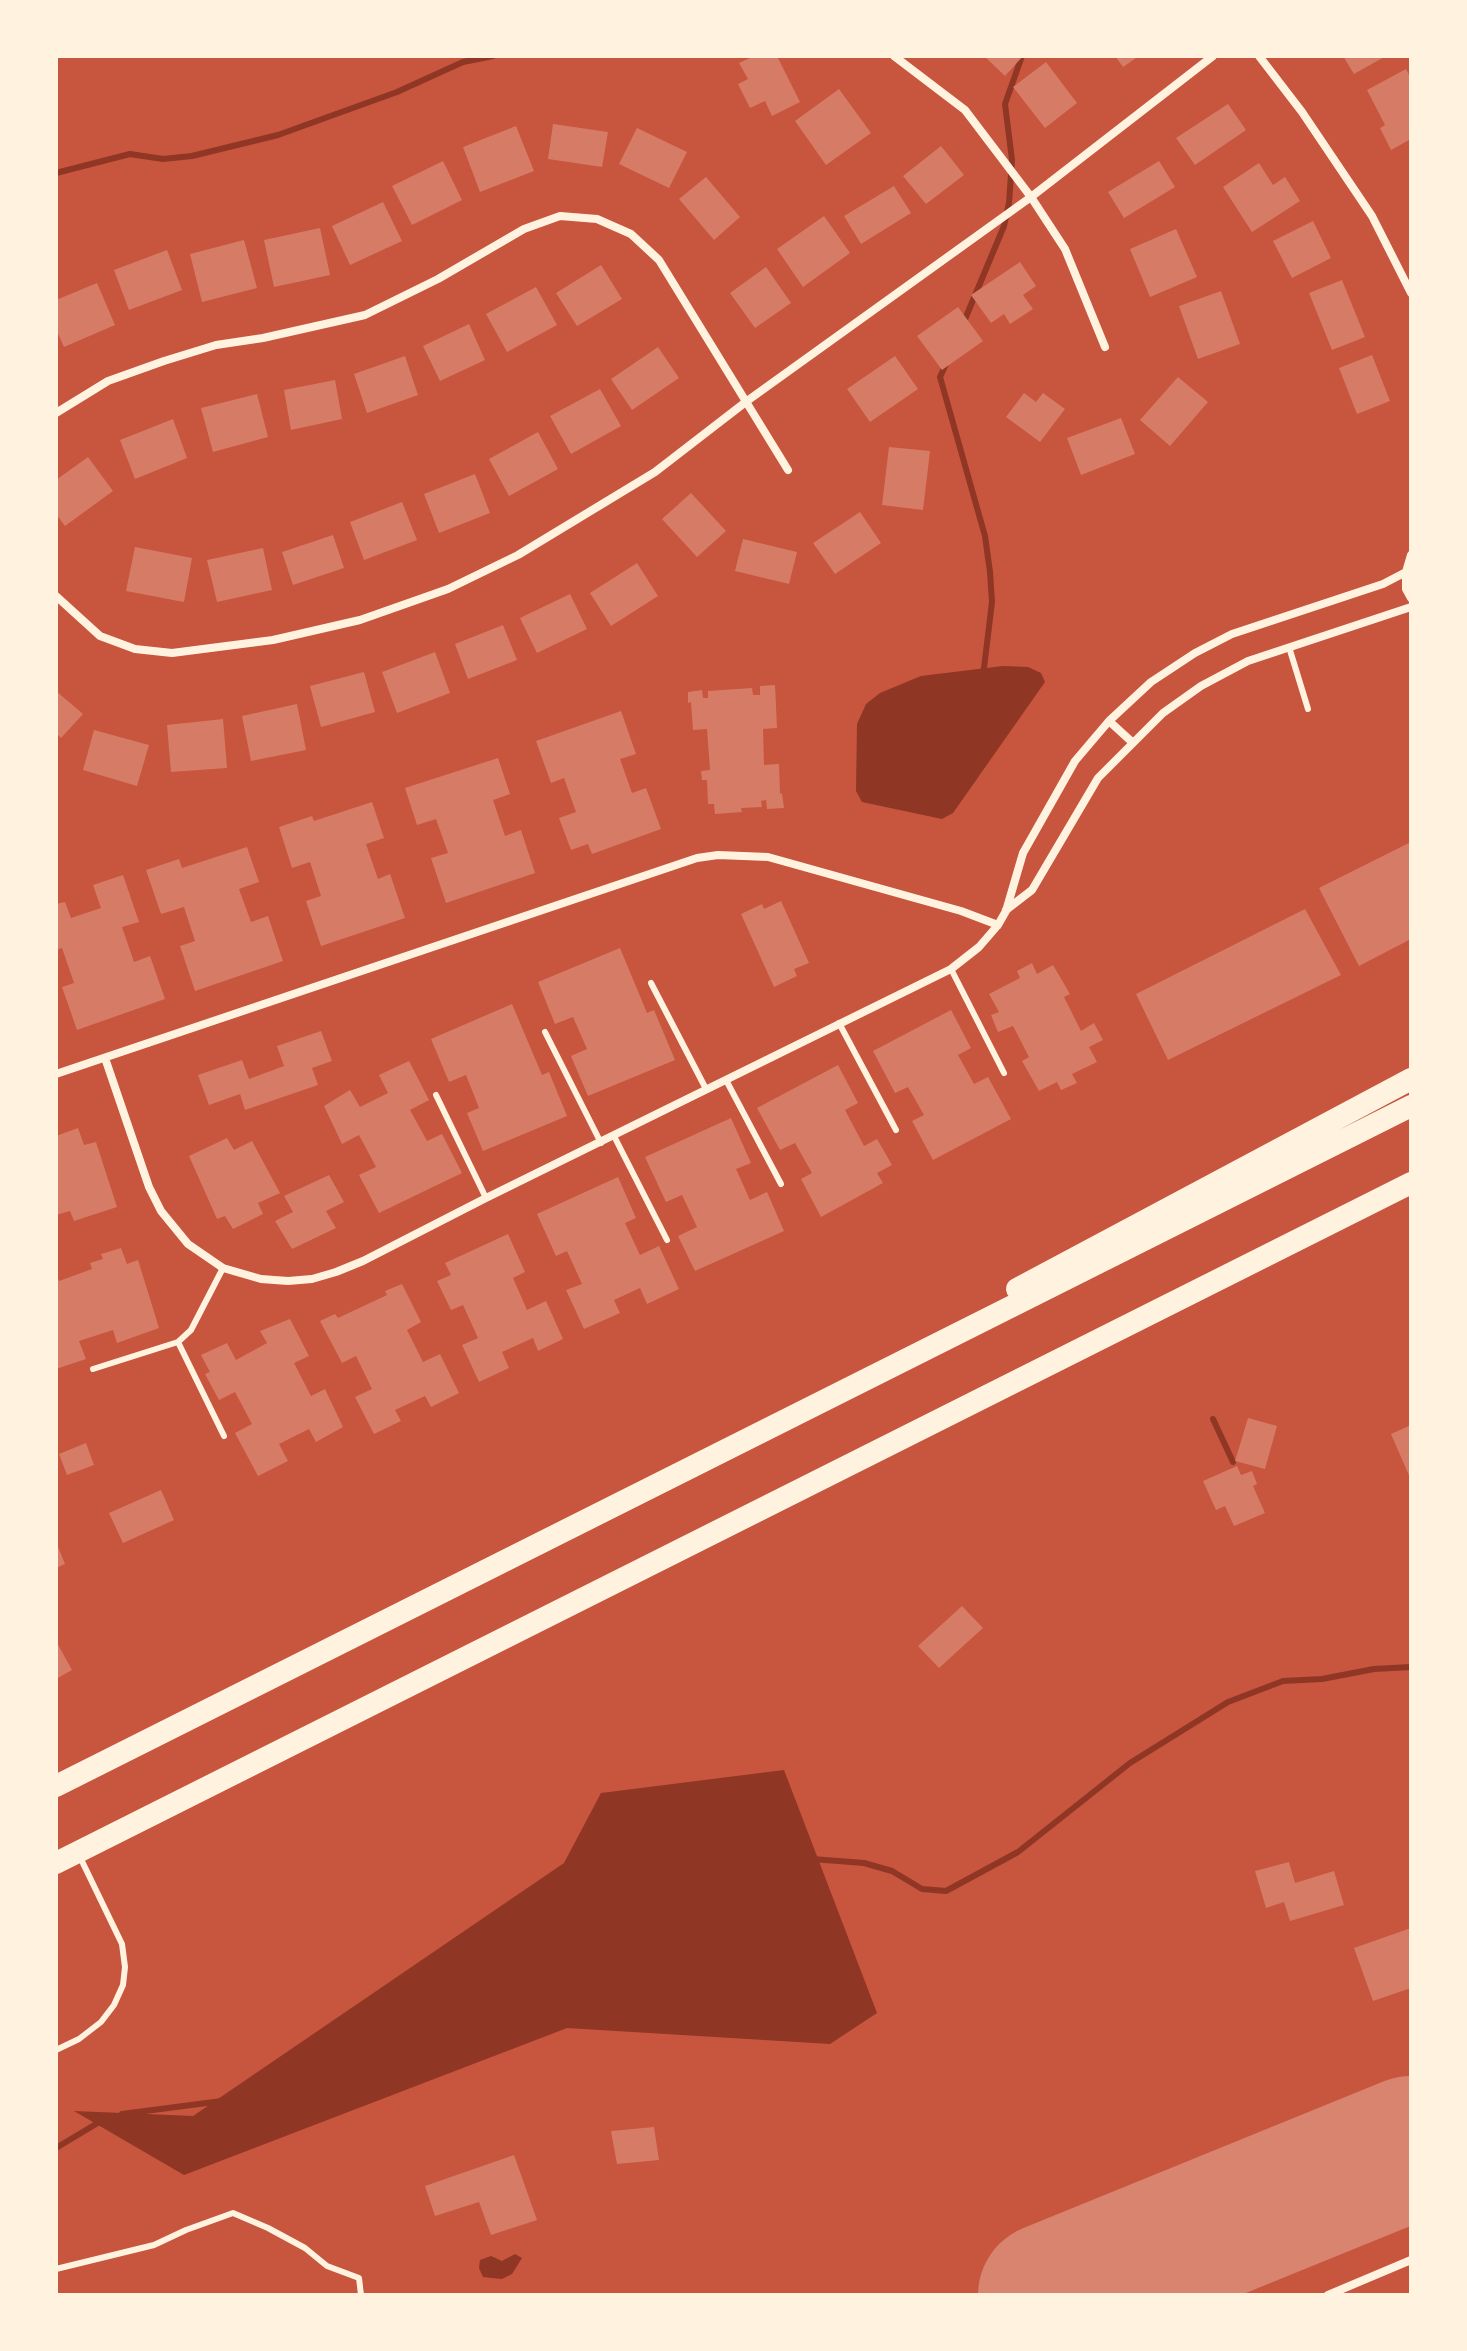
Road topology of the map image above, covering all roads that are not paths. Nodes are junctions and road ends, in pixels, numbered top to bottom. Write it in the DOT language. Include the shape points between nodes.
graph roads {
  1 [pos="894,56"];
  2 [pos="1213,56"];
  3 [pos="1259,56"];
  4 [pos="1031,197"];
  5 [pos="1411,293"];
  6 [pos="1105,347"];
  7 [pos="747,401"];
  8 [pos="56,413"];
  9 [pos="788,470"];
  10 [pos="1411,555"];
  11 [pos="1406,572"];
  12 [pos="56,596"];
  13 [pos="1411,598"];
  14 [pos="1411,607"];
  15 [pos="1289,647"];
  16 [pos="1308,709"];
  17 [pos="1109,721"];
  18 [pos="1132,742"];
  19 [pos="1006,911"];
  20 [pos="998,925"];
  21 [pos="951,969"];
  22 [pos="651,983"];
  23 [pos="839,1023"];
  24 [pos="545,1032"];
  25 [pos="105,1058"];
  26 [pos="1004,1073"];
  27 [pos="56,1074"];
  28 [pos="1411,1079"];
  29 [pos="726,1080"];
  30 [pos="706,1089"];
  31 [pos="436,1095"];
  32 [pos="1411,1106"];
  33 [pos="896,1130"];
  34 [pos="614,1136"];
  35 [pos="601,1143"];
  36 [pos="1411,1183"];
  37 [pos="781,1184"];
  38 [pos="486,1198"];
  39 [pos="667,1240"];
  40 [pos="223,1268"];
  41 [pos="178,1342"];
  42 [pos="910,1358"];
  43 [pos="93,1369"];
  44 [pos="224,1436"];
  45 [pos="56,1786"];
  46 [pos="78,1852"];
  47 [pos="56,1863"];
  48 [pos="56,2050"];
  49 [pos="1411,2260"];
  50 [pos="56,2269"];
  51 [pos="361,2295"];
  52 [pos="1328,2295"];
  1 -- 4 [label="street" via="965,110"];
  2 -- 4 [label="street"];
  3 -- 5 [label="street" via="1372,216"];
  4 -- 6 [label="street" via="1065,249"];
  4 -- 7 [label="street"];
  7 -- 8 [label="street" via="659,260 631,234 597,219 560,216 524,229 365,315 164,361 108,381"];
  7 -- 9 [label="street"];
  7 -- 12 [label="street" via="655,472 518,555 448,589 360,620 273,640 172,653 135,649 100,636"];
  10 -- 11 [label="street"];
  11 -- 13 [label="street"];
  11 -- 17 [label="street" via="1208,646 1151,682"];
  14 -- 15 [label="street"];
  15 -- 16 [label="lane"];
  15 -- 18 [label="street" via="1201,686"];
  17 -- 18 [label="street"];
  17 -- 19 [label="street" via="1050,801 1023,853"];
  18 -- 19 [label="street" via="1098,778 1032,890"];
  19 -- 20 [label="street"];
  20 -- 21 [label="street"];
  20 -- 25 [label="street" via="768,857 707,857"];
  21 -- 23 [label="street"];
  21 -- 26 [label="lane"];
  22 -- 30 [label="lane"];
  23 -- 29 [label="street"];
  23 -- 33 [label="lane"];
  24 -- 35 [label="lane"];
  25 -- 27 [label="street"];
  25 -- 40 [label="street" via="161,1211 188,1244"];
  28 -- 42 [label="highway" via="1072,1258"];
  29 -- 30 [label="street"];
  29 -- 37 [label="lane"];
  30 -- 34 [label="street"];
  31 -- 38 [label="lane"];
  32 -- 42 [label="highway"];
  34 -- 35 [label="street"];
  34 -- 39 [label="lane"];
  35 -- 38 [label="street"];
  36 -- 46 [label="highway"];
  38 -- 40 [label="street" via="363,1261 312,1279 261,1279"];
  40 -- 41 [label="lane" via="191,1330"];
  41 -- 43 [label="lane"];
  41 -- 44 [label="lane"];
  42 -- 45 [label="highway"];
  46 -- 47 [label="highway"];
  46 -- 48 [label="lane" via="122,1944 125,1967 123,1985 101,2022"];
  49 -- 52 [label="street"];
  50 -- 51 [label="lane" via="154,2245 233,2213 305,2248 327,2266 359,2278"];
}
